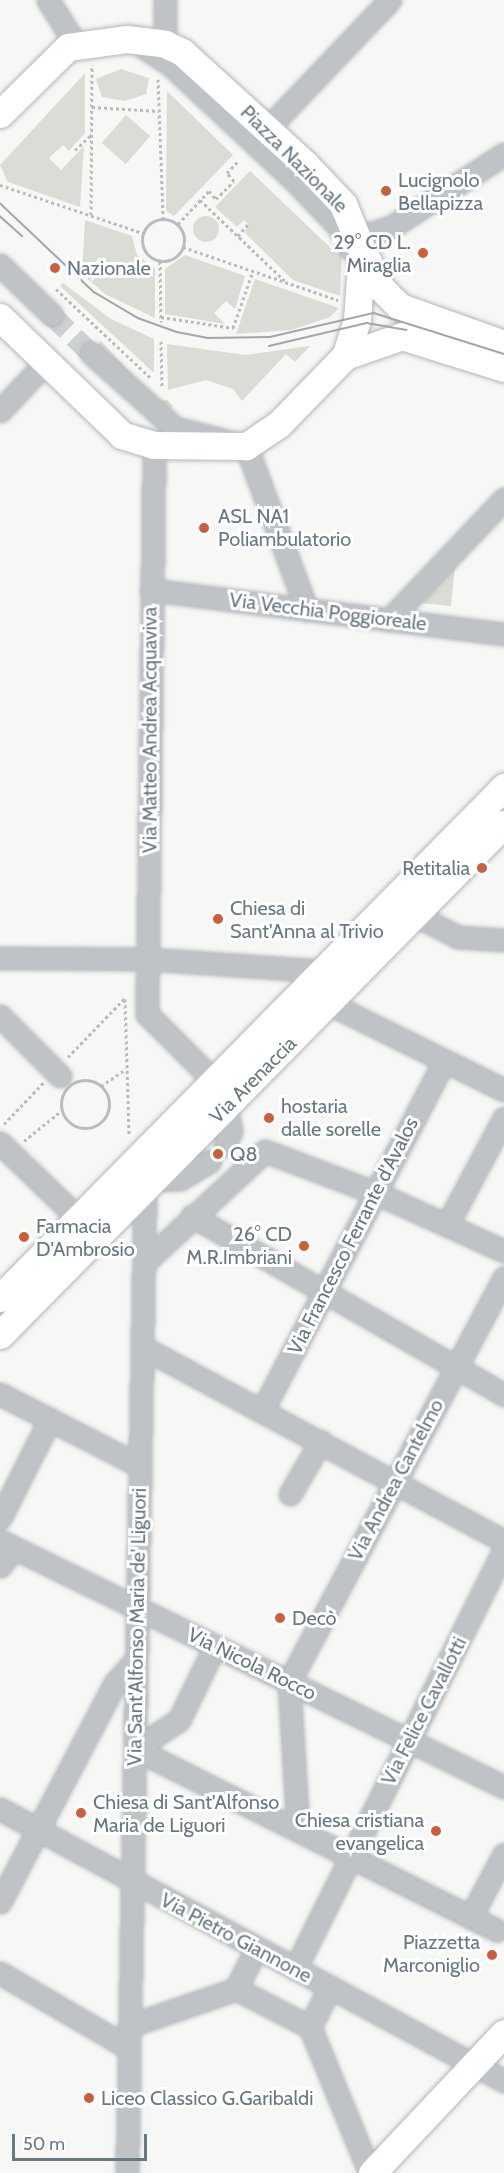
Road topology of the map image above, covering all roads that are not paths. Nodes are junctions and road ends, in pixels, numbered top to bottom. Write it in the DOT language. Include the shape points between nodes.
graph roads {
  1 [pos="48,0"];
  2 [pos="165,0"];
  3 [pos="390,0"];
  4 [pos="132,40"];
  5 [pos="165,44"];
  6 [pos="84,51"];
  7 [pos="0,114"];
  8 [pos="267,129"];
  9 [pos="504,154"];
  10 [pos="361,254"];
  11 [pos="0,265"];
  12 [pos="52,315"];
  13 [pos="0,317"];
  14 [pos="407,325"];
  15 [pos="504,344"];
  16 [pos="91,353"];
  17 [pos="345,356"];
  18 [pos="504,359"];
  19 [pos="45,363"];
  20 [pos="504,368"];
  21 [pos="0,411"];
  22 [pos="153,445"];
  23 [pos="246,446"];
  24 [pos="504,499"];
  25 [pos="151,590"];
  26 [pos="307,610"];
  27 [pos="389,620"];
  28 [pos="504,634"];
  29 [pos="504,787"];
  30 [pos="504,824"];
  31 [pos="415,915"];
  32 [pos="504,940"];
  33 [pos="0,958"];
  34 [pos="148,958"];
  35 [pos="323,971"];
  36 [pos="328,1003"];
  37 [pos="0,1016"];
  38 [pos="444,1061"];
  39 [pos="57,1074"];
  40 [pos="214,1081"];
  41 [pos="504,1090"];
  42 [pos="226,1108"];
  43 [pos="504,1118"];
  44 [pos="9,1144"];
  45 [pos="225,1145"];
  46 [pos="210,1161"];
  47 [pos="149,1184"];
  48 [pos="376,1193"];
  49 [pos="192,1216"];
  50 [pos="78,1218"];
  51 [pos="447,1225"];
  52 [pos="144,1227"];
  53 [pos="169,1239"];
  54 [pos="504,1251"];
  55 [pos="144,1263"];
  56 [pos="504,1278"];
  57 [pos="324,1293"];
  58 [pos="0,1298"];
  59 [pos="0,1335"];
  60 [pos="142,1347"];
  61 [pos="455,1370"];
  62 [pos="0,1394"];
  63 [pos="504,1395"];
  64 [pos="262,1411"];
  65 [pos="50,1419"];
  66 [pos="321,1442"];
  67 [pos="140,1466"];
  68 [pos="396,1482"];
  69 [pos="291,1494"];
  70 [pos="0,1518"];
  71 [pos="504,1541"];
  72 [pos="7,1544"];
  73 [pos="504,1550"];
  74 [pos="0,1566"];
  75 [pos="137,1609"];
  76 [pos="215,1646"];
  77 [pos="136,1660"];
  78 [pos="289,1682"];
  79 [pos="409,1741"];
  80 [pos="135,1749"];
  81 [pos="504,1787"];
  82 [pos="0,1809"];
  83 [pos="298,1830"];
  84 [pos="38,1831"];
  85 [pos="504,1854"];
  86 [pos="351,1856"];
  87 [pos="132,1884"];
  88 [pos="0,1902"];
  89 [pos="471,1916"];
  90 [pos="497,1930"];
  91 [pos="256,1949"];
  92 [pos="295,1969"];
  93 [pos="0,1973"];
  94 [pos="330,1987"];
  95 [pos="236,1989"];
  96 [pos="129,2026"];
  97 [pos="310,2027"];
  98 [pos="504,2033"];
  99 [pos="129,2048"];
  100 [pos="473,2066"];
  101 [pos="504,2081"];
  102 [pos="127,2173"];
  103 [pos="371,2173"];
  1 -- 6 [label="street"];
  2 -- 5 [label="street"];
  3 -- 8 [label="street"];
  4 -- 5 [label="main road, Piazza Nazionale"];
  4 -- 6 [label="main road, Piazza Nazionale"];
  4 -- 10 [label="street" via="171,65 324,210"];
  5 -- 8 [label="main road, Piazza Nazionale" via="182,52"];
  6 -- 7 [label="main road, Piazza Nazionale" via="49,61"];
  8 -- 10 [label="main road, Piazza Nazionale" via="343,204"];
  9 -- 10 [label="street" via="393,226"];
  10 -- 14 [label="street" via="375,300"];
  10 -- 15 [label="main road, Piazza Nazionale" via="381,288 400,307"];
  10 -- 17 [label="main road" via="357,320"];
  11 -- 12 [label="street"];
  13 -- 19 [label="main road"];
  14 -- 17 [label="street" via="376,332"];
  14 -- 18 [label="street"];
  16 -- 23 [label="street" via="175,428"];
  17 -- 20 [label="main road" via="402,336"];
  17 -- 23 [label="main road" via="279,424"];
  19 -- 21 [label="street"];
  19 -- 22 [label="main road" via="108,424"];
  22 -- 23 [label="main road"];
  22 -- 25 [label="street, Via Matteo Andrea Acquaviva"];
  23 -- 26 [label="street"];
  24 -- 27 [label="street"];
  25 -- 26 [label="street, Via Vecchia Poggioreale"];
  25 -- 34 [label="street, Via Matteo Andrea Acquaviva"];
  26 -- 27 [label="street, Via Vecchia Poggioreale"];
  27 -- 28 [label="street, Via Vecchia Poggioreale"];
  29 -- 35 [label="main road, Via Arenaccia"];
  30 -- 31 [label="main road, Via Arenaccia"];
  31 -- 32 [label="street" via="458,937"];
  31 -- 36 [label="main road, Via Arenaccia"];
  33 -- 34 [label="street"];
  34 -- 35 [label="street"];
  34 -- 40 [label="street, Via Matteo Andrea Acquaviva" via="147,1014"];
  35 -- 40 [label="main road, Via Arenaccia"];
  36 -- 38 [label="street"];
  36 -- 42 [label="main road, Via Arenaccia"];
  37 -- 39 [label="street"];
  38 -- 41 [label="street"];
  38 -- 48 [label="street, Via Francesco Ferrante d'Avalos"];
  40 -- 50 [label="main road, Via Arenaccia"];
  42 -- 45 [label="street" via="231,1131"];
  42 -- 47 [label="main road, Via Arenaccia"];
  43 -- 51 [label="street"];
  44 -- 50 [label="street"];
  46 -- 47 [label="street" via="180,1179"];
  47 -- 52 [label="street, Via Sant'Alfonso Maria de' Liguori"];
  47 -- 59 [label="main road, Via Arenaccia"];
  48 -- 49 [label="street" via="271,1152 253,1156"];
  48 -- 51 [label="street"];
  48 -- 57 [label="street, Via Francesco Ferrante d'Avalos"];
  49 -- 53 [label="street"];
  49 -- 57 [label="street"];
  50 -- 58 [label="main road, Via Arenaccia"];
  51 -- 54 [label="street"];
  52 -- 53 [label="street"];
  52 -- 55 [label="street, Via Sant'Alfonso Maria de' Liguori"];
  53 -- 55 [label="street"];
  55 -- 60 [label="street, Via Sant'Alfonso Maria de' Liguori"];
  56 -- 61 [label="street, Via Andrea Cantelmo"];
  57 -- 61 [label="street"];
  57 -- 64 [label="street, Via Francesco Ferrante d'Avalos"];
  60 -- 64 [label="street"];
  60 -- 67 [label="street, Via Sant'Alfonso Maria de' Liguori"];
  61 -- 63 [label="street"];
  61 -- 68 [label="street, Via Andrea Cantelmo"];
  62 -- 65 [label="street"];
  64 -- 66 [label="street"];
  65 -- 67 [label="street"];
  65 -- 70 [label="street"];
  66 -- 68 [label="street"];
  66 -- 69 [label="street"];
  67 -- 75 [label="street, Via Sant'Alfonso Maria de' Liguori"];
  68 -- 71 [label="street"];
  68 -- 78 [label="street, Via Andrea Cantelmo"];
  72 -- 74 [label="street"];
  72 -- 75 [label="street, Via Nicola Rocco"];
  73 -- 79 [label="street, Via Felice Cavallotti"];
  75 -- 76 [label="street, Via Nicola Rocco"];
  75 -- 77 [label="street, Via Sant'Alfonso Maria de' Liguori"];
  76 -- 78 [label="street, Via Nicola Rocco"];
  76 -- 80 [label="street" via="178,1720"];
  77 -- 80 [label="street, Via Sant'Alfonso Maria de' Liguori"];
  77 -- 84 [label="street" via="115,1683"];
  78 -- 79 [label="street, Via Nicola Rocco"];
  78 -- 83 [label="street"];
  79 -- 81 [label="street, Via Nicola Rocco"];
  79 -- 86 [label="street, Via Felice Cavallotti"];
  80 -- 83 [label="street"];
  80 -- 87 [label="street, Via Sant'Alfonso Maria de' Liguori"];
  82 -- 84 [label="street, Via Pietro Giannone"];
  83 -- 86 [label="street"];
  84 -- 87 [label="street, Via Pietro Giannone"];
  84 -- 88 [label="street"];
  85 -- 89 [label="street"];
  86 -- 89 [label="street"];
  86 -- 92 [label="street, Via Felice Cavallotti"];
  87 -- 91 [label="street, Via Pietro Giannone"];
  87 -- 96 [label="street, Via Sant'Alfonso Maria de' Liguori"];
  89 -- 90 [label="street"];
  91 -- 92 [label="street, Via Pietro Giannone"];
  91 -- 95 [label="street"];
  92 -- 94 [label="street, Via Pietro Giannone"];
  93 -- 99 [label="street"];
  94 -- 97 [label="street"];
  94 -- 100 [label="street, Via Pietro Giannone"];
  95 -- 96 [label="street"];
  95 -- 97 [label="street"];
  96 -- 99 [label="street, Via Sant'Alfonso Maria de' Liguori"];
  97 -- 103 [label="street"];
  98 -- 100 [label="main road"];
  99 -- 102 [label="street, Via Sant'Alfonso Maria de' Liguori"];
  100 -- 101 [label="street, Via Pietro Giannone"];
  100 -- 103 [label="main road"];
}
